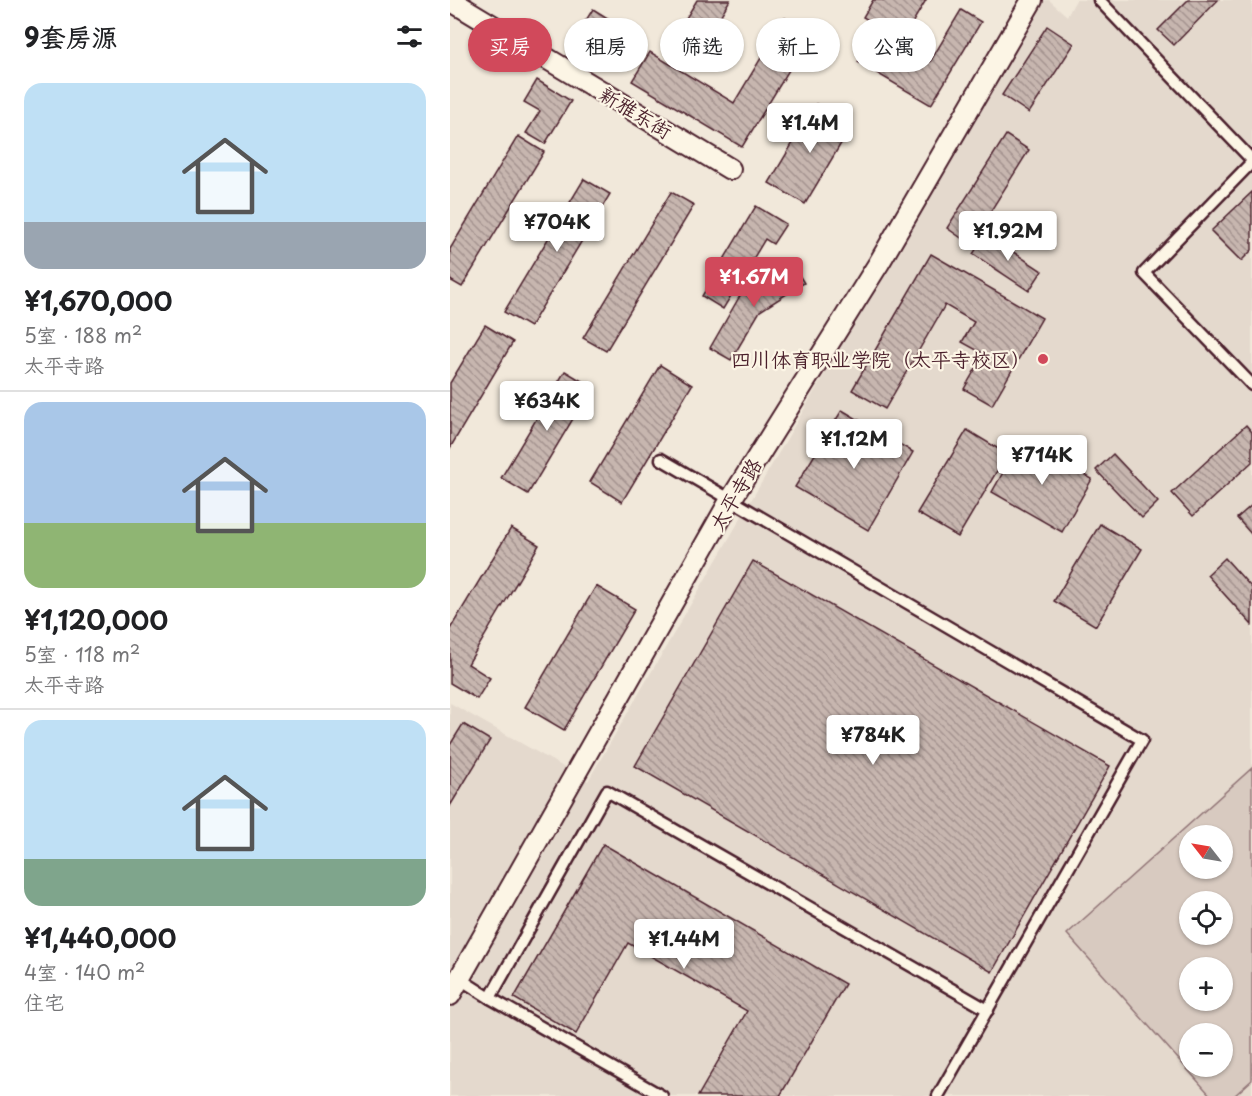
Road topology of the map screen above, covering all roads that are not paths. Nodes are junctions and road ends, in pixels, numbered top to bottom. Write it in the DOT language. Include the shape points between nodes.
graph roads {
  1 [pos="450,0"];
  2 [pos="1032,0"];
  3 [pos="1099,0"];
  4 [pos="1252,161"];
  5 [pos="730,169"];
  6 [pos="1252,385"];
  7 [pos="661,459"];
  8 [pos="730,501"];
  9 [pos="455,987"];
  10 [pos="490,998"];
  11 [pos="988,1010"];
  12 [pos="662,1096"];
  13 [pos="938,1096"];
  1 -- 5 [label="street, 新雅东街"];
  2 -- 8 [label="street, 太平寺路" via="879,263"];
  3 -- 4 [label="lane"];
  4 -- 6 [label="lane" via="1144,273"];
  7 -- 8 [label="lane"];
  8 -- 9 [label="street, 太平寺路"];
  8 -- 11 [label="lane" via="1142,740"];
  9 -- 10 [label="lane"];
  10 -- 11 [label="lane" via="607,791"];
  10 -- 12 [label="lane"];
  11 -- 13 [label="lane"];
}
